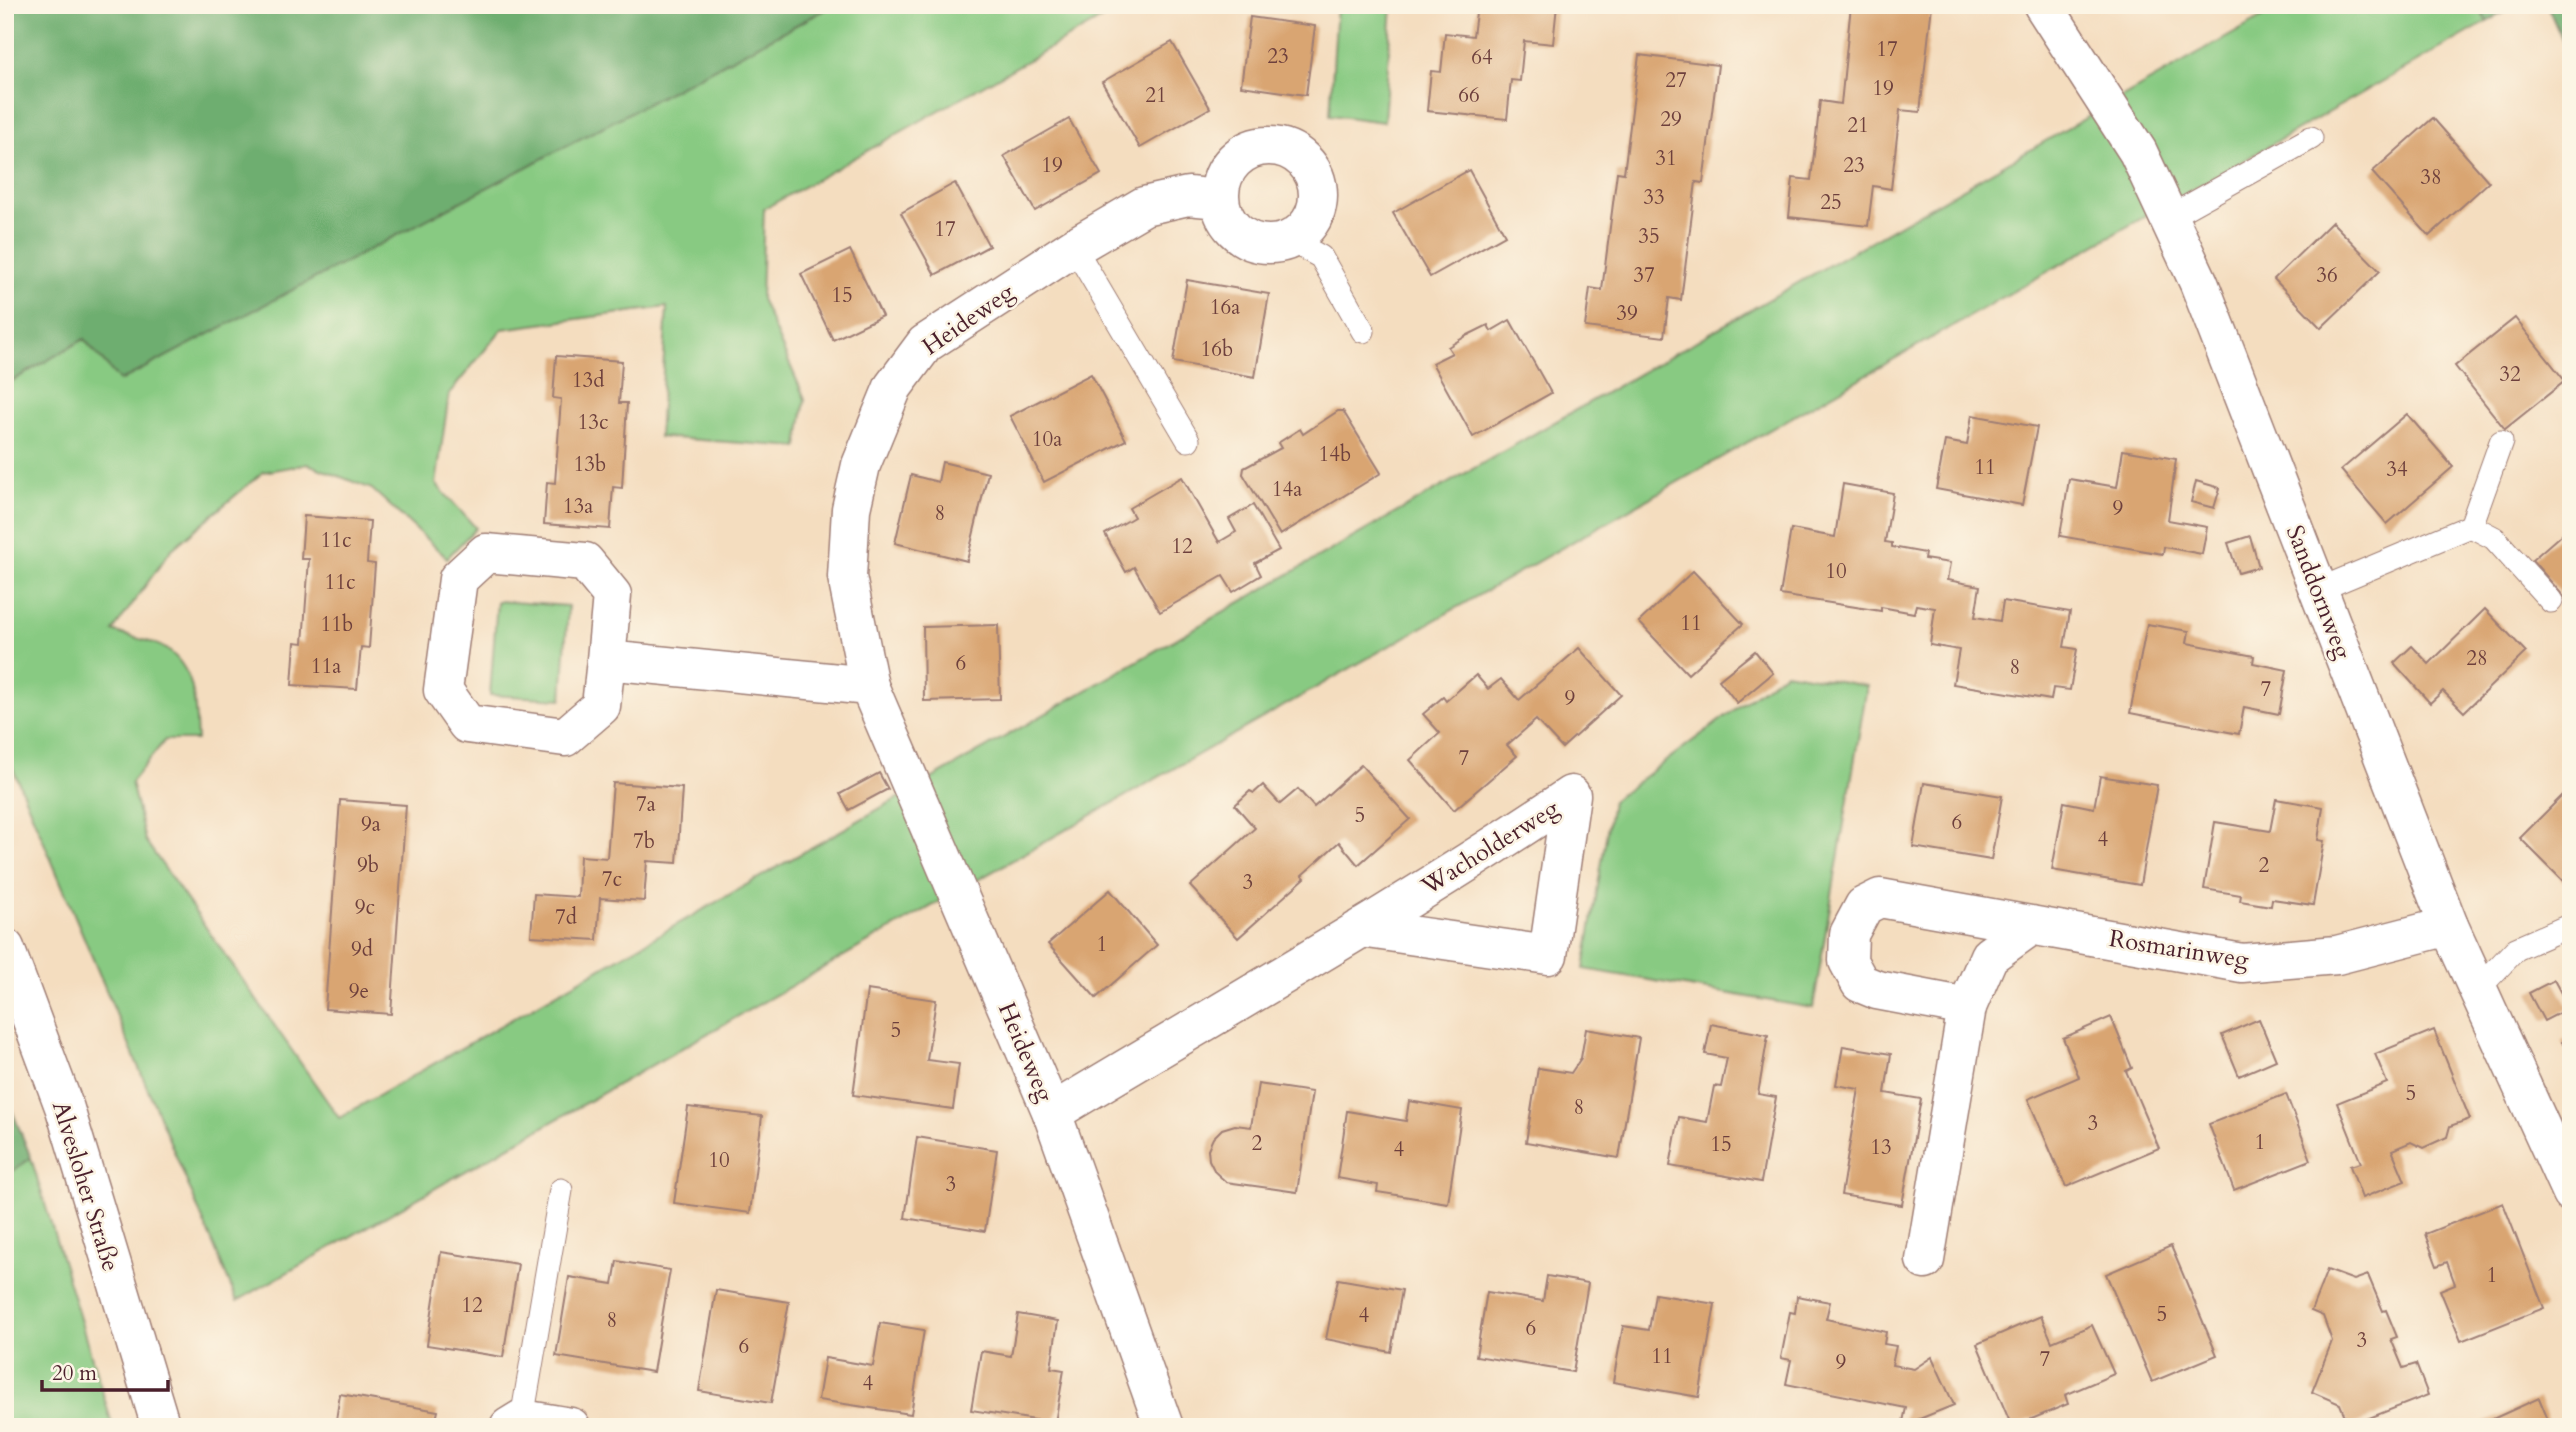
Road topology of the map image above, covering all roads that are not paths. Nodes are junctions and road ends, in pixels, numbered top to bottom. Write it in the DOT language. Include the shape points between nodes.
graph roads {
  1 [pos="2053,9"];
  2 [pos="2311,138"];
  3 [pos="1219,199"];
  4 [pos="2169,217"];
  5 [pos="1290,240"];
  6 [pos="1074,247"];
  7 [pos="1363,331"];
  8 [pos="1188,440"];
  9 [pos="2501,442"];
  10 [pos="2471,526"];
  11 [pos="2319,590"];
  12 [pos="2551,601"];
  13 [pos="606,660"];
  14 [pos="869,686"];
  15 [pos="2032,925"];
  16 [pos="2571,925"];
  17 [pos="2449,926"];
  18 [pos="1361,928"];
  19 [pos="5,948"];
  20 [pos="2478,989"];
  21 [pos="1967,1007"];
  22 [pos="1052,1112"];
  23 [pos="2561,1144"];
  24 [pos="561,1190"];
  25 [pos="2571,1193"];
  26 [pos="1925,1260"];
  27 [pos="516,1423"];
  28 [pos="160,1427"];
  29 [pos="571,1427"];
  30 [pos="1164,1427"];
  1 -- 4 [label="street, Sanddornweg" via="2138,152"];
  2 -- 4 [label="lane"];
  3 -- 5 [label="street" via="1231,228 1244,238 1259,244"];
  3 -- 5 [label="street" via="1227,167 1239,154 1271,145 1288,149 1302,158 1318,188 1312,218"];
  3 -- 6 [label="street, Heideweg" via="1188,196 1144,206"];
  4 -- 11 [label="street, Sanddornweg"];
  5 -- 7 [label="lane" via="1321,257"];
  6 -- 8 [label="lane"];
  6 -- 14 [label="street, Heideweg" via="925,344 893,387 861,464 851,509 847,577"];
  9 -- 10 [label="lane"];
  10 -- 11 [label="lane"];
  10 -- 12 [label="lane" via="2494,538"];
  11 -- 17 [label="street, Sanddornweg"];
  13 -- 13 [label="street" via="601,706 565,737 467,724 443,690 458,579 486,553 585,562 612,595"];
  13 -- 14 [label="street"];
  14 -- 22 [label="street, Heideweg"];
  15 -- 17 [label="street, Rosmarinweg" via="2242,963 2337,955"];
  15 -- 21 [label="street" via="1989,956"];
  15 -- 21 [label="street, Rosmarinweg" via="1880,898 1864,906 1849,934 1848,961 1860,983"];
  16 -- 20 [label="lane" via="2516,949"];
  17 -- 20 [label="street, Sanddornweg"];
  18 -- 18 [label="street, Wacholderweg" via="1548,955 1571,795 1514,834"];
  18 -- 22 [label="street, Wacholderweg"];
  19 -- 28 [label="street, Alvesloher Straße" via="65,1109"];
  20 -- 23 [label="street, Sanddornweg"];
  21 -- 26 [label="street"];
  22 -- 30 [label="street, Heideweg"];
  23 -- 25 [label="street, Sanddornweg"];
  24 -- 27 [label="lane"];
  27 -- 29 [label="street"];
}
